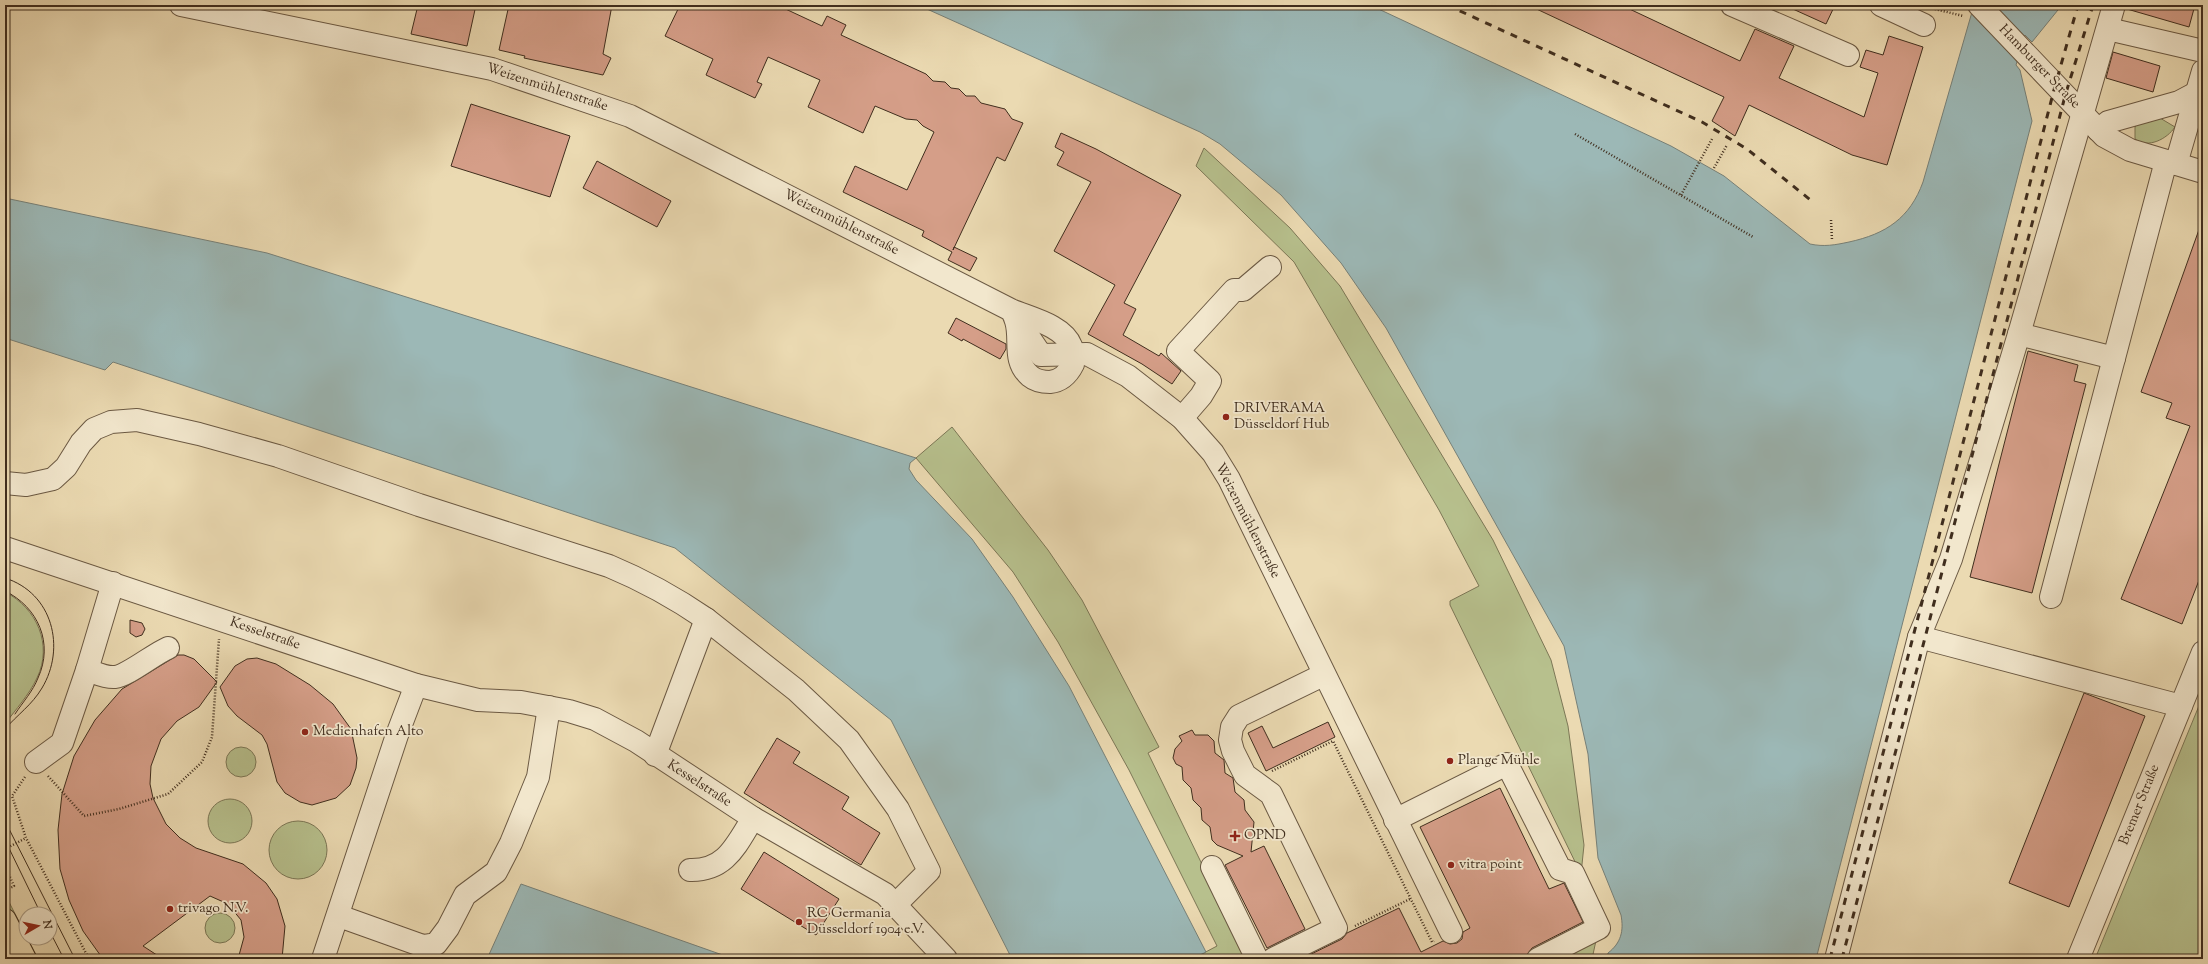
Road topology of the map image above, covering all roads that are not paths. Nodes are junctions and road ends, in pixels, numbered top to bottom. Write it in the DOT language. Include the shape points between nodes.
graph roads {
  1 [pos="181,5"];
  2 [pos="1732,5"];
  3 [pos="1881,5"];
  4 [pos="2114,5"];
  5 [pos="1973,11"];
  6 [pos="1924,25"];
  7 [pos="2108,29"];
  8 [pos="2203,51"];
  9 [pos="1848,55"];
  10 [pos="2201,85"];
  11 [pos="2083,114"];
  12 [pos="2098,130"];
  13 [pos="2171,163"];
  14 [pos="2203,172"];
  15 [pos="1270,267"];
  16 [pos="1011,310"];
  17 [pos="2019,334"];
  18 [pos="1073,354"];
  19 [pos="2114,358"];
  20 [pos="1182,418"];
  21 [pos="5,483"];
  22 [pos="5,548"];
  23 [pos="113,583"];
  24 [pos="2051,597"];
  25 [pos="706,619"];
  26 [pos="1919,637"];
  27 [pos="168,648"];
  28 [pos="2203,652"];
  29 [pos="87,670"];
  30 [pos="1323,675"];
  31 [pos="416,685"];
  32 [pos="2181,706"];
  33 [pos="549,707"];
  34 [pos="655,755"];
  35 [pos="36,762"];
  36 [pos="753,818"];
  37 [pos="1395,820"];
  38 [pos="1212,867"];
  39 [pos="690,870"];
  40 [pos="896,904"];
  41 [pos="339,916"];
  42 [pos="5,920"];
  43 [pos="1451,932"];
  44 [pos="24,959"];
  45 [pos="323,959"];
  46 [pos="946,959"];
  47 [pos="1257,959"];
  48 [pos="1273,959"];
  49 [pos="1538,959"];
  50 [pos="1836,959"];
  51 [pos="2078,959"];
  1 -- 16 [label="street, Weizenmühlenstraße" via="492,69 630,116"];
  2 -- 9 [label="street"];
  3 -- 6 [label="street"];
  4 -- 7 [label="street"];
  5 -- 11 [label="street, Hamburger Straße" via="2021,49"];
  7 -- 8 [label="street"];
  7 -- 11 [label="street"];
  10 -- 12 [label="street" via="2179,102 2108,122"];
  10 -- 13 [label="street"];
  11 -- 12 [label="street, Hamburger Straße"];
  11 -- 17 [label="street"];
  12 -- 13 [label="street, Hamburger Straße" via="2116,144"];
  13 -- 14 [label="street"];
  13 -- 19 [label="street"];
  15 -- 20 [label="street" via="1243,290 1234,290 1178,350 1210,380 1201,396"];
  16 -- 18 [label="street" via="1050,326 1060,333 1071,345"];
  16 -- 18 [label="street, Weizenmühlenstraße" via="1041,355"];
  17 -- 19 [label="street"];
  17 -- 26 [label="street" via="1951,559"];
  18 -- 20 [label="street, Weizenmühlenstraße" via="1087,354 1128,376"];
  19 -- 24 [label="street"];
  20 -- 30 [label="street, Weizenmühlenstraße" via="1213,453 1228,479"];
  21 -- 25 [label="street" via="26,485 53,479 66,467 86,436 103,424 138,420 160,424 278,456 419,505 609,566 673,596"];
  22 -- 23 [label="street, Kesselstraße"];
  23 -- 29 [label="street"];
  23 -- 31 [label="street, Kesselstraße"];
  25 -- 34 [label="street"];
  25 -- 40 [label="street" via="796,690 849,740 898,810 928,871"];
  26 -- 32 [label="street"];
  26 -- 50 [label="street"];
  27 -- 29 [label="street" via="155,653 122,675 112,677"];
  28 -- 32 [label="street, Bremer Straße"];
  29 -- 35 [label="street" via="62,743"];
  30 -- 37 [label="street"];
  30 -- 48 [label="street" via="1239,716 1232,727 1230,740 1245,775 1270,794 1336,928"];
  31 -- 33 [label="street, Kesselstraße" via="478,700 521,702"];
  31 -- 41 [label="street"];
  32 -- 51 [label="street, Bremer Straße"];
  33 -- 34 [label="street, Kesselstraße" via="595,719 636,741"];
  33 -- 41 [label="street" via="538,777 511,843 496,872 465,895 448,928 436,944 423,946"];
  34 -- 36 [label="street, Kesselstraße"];
  36 -- 39 [label="street" via="727,858 709,869"];
  36 -- 40 [label="street, Kesselstraße" via="885,894"];
  37 -- 43 [label="street"];
  37 -- 49 [label="street" via="1507,764 1560,869 1573,873 1599,928"];
  38 -- 47 [label="street"];
  40 -- 46 [label="street, Kesselstraße"];
  41 -- 45 [label="street"];
  42 -- 44 [label="main road"];
}
